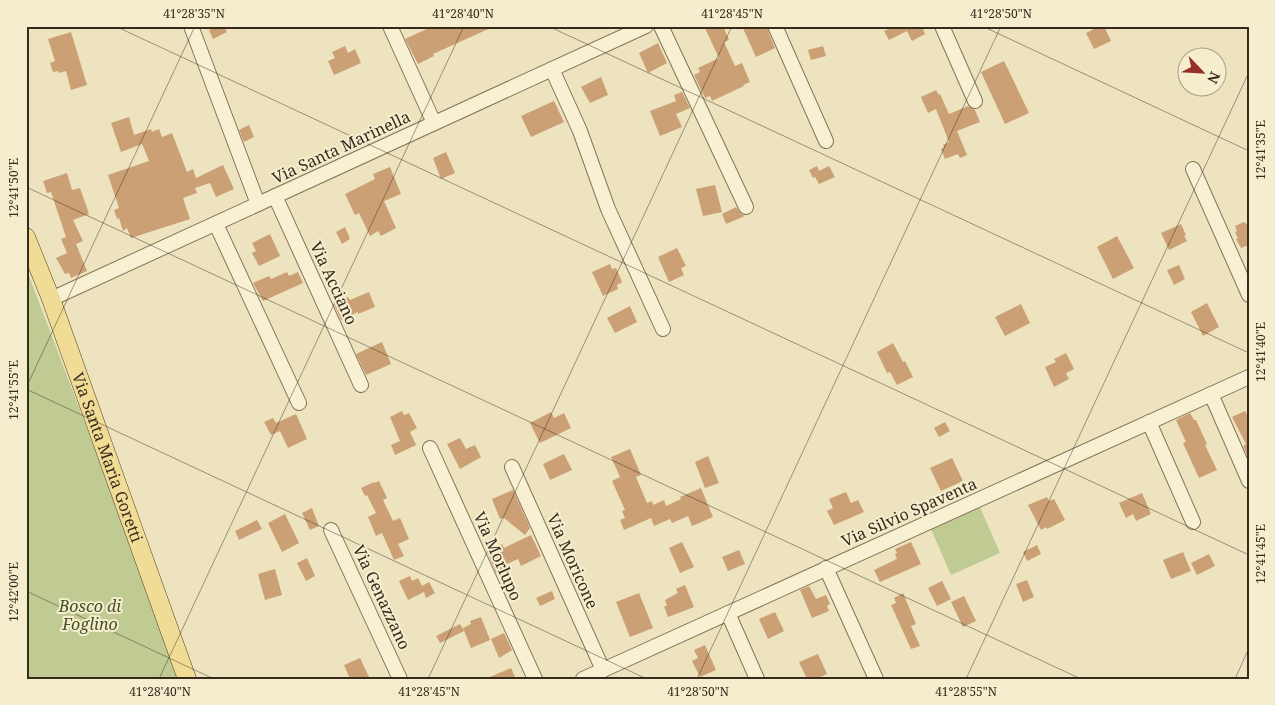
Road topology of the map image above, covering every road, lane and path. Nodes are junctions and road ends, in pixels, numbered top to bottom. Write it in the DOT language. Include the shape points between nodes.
graph roads {
  1 [pos="191,26"];
  2 [pos="390,26"];
  3 [pos="646,26"];
  4 [pos="661,26"];
  5 [pos="775,26"];
  6 [pos="942,26"];
  7 [pos="552,69"];
  8 [pos="975,101"];
  9 [pos="434,123"];
  10 [pos="826,141"];
  11 [pos="1193,170"];
  12 [pos="275,196"];
  13 [pos="258,204"];
  14 [pos="746,208"];
  15 [pos="216,224"];
  16 [pos="26,237"];
  17 [pos="1249,295"];
  18 [pos="51,300"];
  19 [pos="663,329"];
  20 [pos="1249,377"];
  21 [pos="361,385"];
  22 [pos="1211,394"];
  23 [pos="299,403"];
  24 [pos="1149,422"];
  25 [pos="430,448"];
  26 [pos="512,467"];
  27 [pos="1249,481"];
  28 [pos="1193,522"];
  29 [pos="332,530"];
  30 [pos="826,568"];
  31 [pos="728,613"];
  32 [pos="603,670"];
  33 [pos="187,679"];
  34 [pos="400,679"];
  35 [pos="534,679"];
  36 [pos="583,679"];
  37 [pos="756,679"];
  38 [pos="876,679"];
  1 -- 13 [label="street"];
  2 -- 9 [label="street"];
  3 -- 7 [label="street, Via Santa Marinella"];
  4 -- 14 [label="street"];
  5 -- 10 [label="street"];
  6 -- 8 [label="street"];
  7 -- 9 [label="street, Via Santa Marinella"];
  7 -- 19 [label="street" via="580,131 608,209"];
  9 -- 12 [label="street, Via Santa Marinella"];
  11 -- 17 [label="street"];
  12 -- 13 [label="street, Via Santa Marinella"];
  12 -- 21 [label="street, Via Acciano"];
  13 -- 15 [label="street, Via Santa Marinella"];
  15 -- 18 [label="street, Via Santa Marinella"];
  15 -- 23 [label="street"];
  16 -- 18 [label="main road, Via Santa Maria Goretti"];
  18 -- 33 [label="main road, Via Santa Maria Goretti"];
  20 -- 22 [label="street, Via Silvio Spaventa"];
  22 -- 24 [label="street, Via Silvio Spaventa"];
  22 -- 27 [label="street"];
  24 -- 28 [label="street"];
  24 -- 30 [label="street, Via Silvio Spaventa"];
  25 -- 35 [label="street, Via Morlupo"];
  26 -- 32 [label="street, Via Moricone"];
  29 -- 34 [label="street, Via Genazzano"];
  30 -- 31 [label="street, Via Silvio Spaventa"];
  30 -- 38 [label="street"];
  31 -- 32 [label="street, Via Silvio Spaventa"];
  31 -- 37 [label="street"];
  32 -- 36 [label="street, Via Silvio Spaventa"];
}
